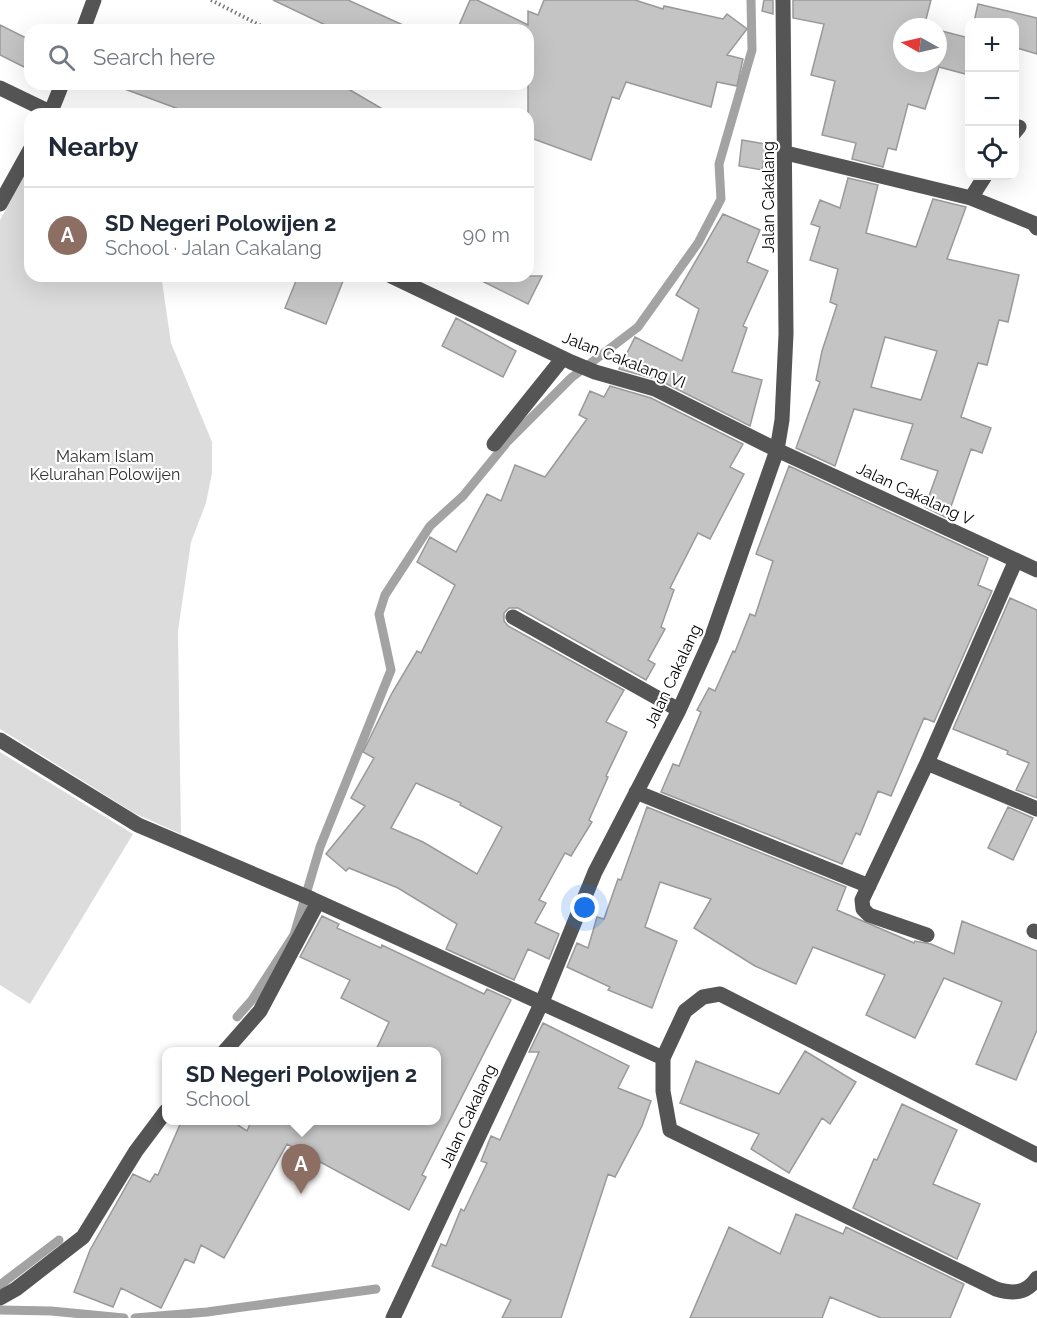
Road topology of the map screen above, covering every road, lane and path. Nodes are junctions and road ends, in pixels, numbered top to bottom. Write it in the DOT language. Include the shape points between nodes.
graph roads {
  1 [pos="94,0"];
  2 [pos="212,0"];
  3 [pos="783,0"];
  4 [pos="84,24"];
  5 [pos="258,24"];
  6 [pos="0,88"];
  7 [pos="60,90"];
  8 [pos="41,108"];
  9 [pos="53,108"];
  10 [pos="786,153"];
  11 [pos="24,161"];
  12 [pos="983,180"];
  13 [pos="972,198"];
  14 [pos="0,204"];
  15 [pos="1037,228"];
  16 [pos="404,282"];
  17 [pos="567,360"];
  18 [pos="494,444"];
  19 [pos="777,450"];
  20 [pos="1016,560"];
  21 [pos="1037,570"];
  22 [pos="513,617"];
  23 [pos="679,710"];
  24 [pos="0,740"];
  25 [pos="927,763"];
  26 [pos="636,792"];
  27 [pos="1037,808"];
  28 [pos="869,886"];
  29 [pos="315,900"];
  30 [pos="927,935"];
  31 [pos="542,1002"];
  32 [pos="228,1047"];
  33 [pos="663,1058"];
  34 [pos="162,1116"];
  35 [pos="1037,1155"];
  36 [pos="1037,1278"];
  37 [pos="0,1298"];
  38 [pos="393,1318"];
  1 -- 4 [label="street"];
  2 -- 5 [label="path"];
  3 -- 10 [label="street, Jalan Cakalang"];
  6 -- 8 [label="street"];
  7 -- 9 [label="street"];
  10 -- 13 [label="street"];
  10 -- 19 [label="street, Jalan Cakalang" via="786,334"];
  11 -- 14 [label="street"];
  12 -- 13 [label="street"];
  13 -- 15 [label="street"];
  16 -- 17 [label="street, Jalan Cakalang VI"];
  17 -- 18 [label="street"];
  17 -- 19 [label="street, Jalan Cakalang VI" via="655,389"];
  19 -- 20 [label="street, Jalan Cakalang V"];
  19 -- 23 [label="street, Jalan Cakalang" via="711,639"];
  20 -- 21 [label="street, Jalan Cakalang V"];
  20 -- 25 [label="street"];
  22 -- 23 [label="street"];
  23 -- 26 [label="street, Jalan Cakalang"];
  24 -- 29 [label="street" via="138,825"];
  25 -- 27 [label="street"];
  25 -- 28 [label="street"];
  26 -- 28 [label="street"];
  26 -- 31 [label="street, Jalan Cakalang" via="595,872"];
  28 -- 30 [label="street" via="862,900 866,913"];
  29 -- 31 [label="street"];
  29 -- 32 [label="street" via="260,1011"];
  31 -- 33 [label="street"];
  31 -- 38 [label="street, Jalan Cakalang"];
  33 -- 35 [label="street" via="685,1011 703,997 720,994"];
  33 -- 36 [label="street" via="663,1091 670,1130 996,1289 1012,1294 1024,1291"];
  34 -- 37 [label="street" via="83,1237"];
}
